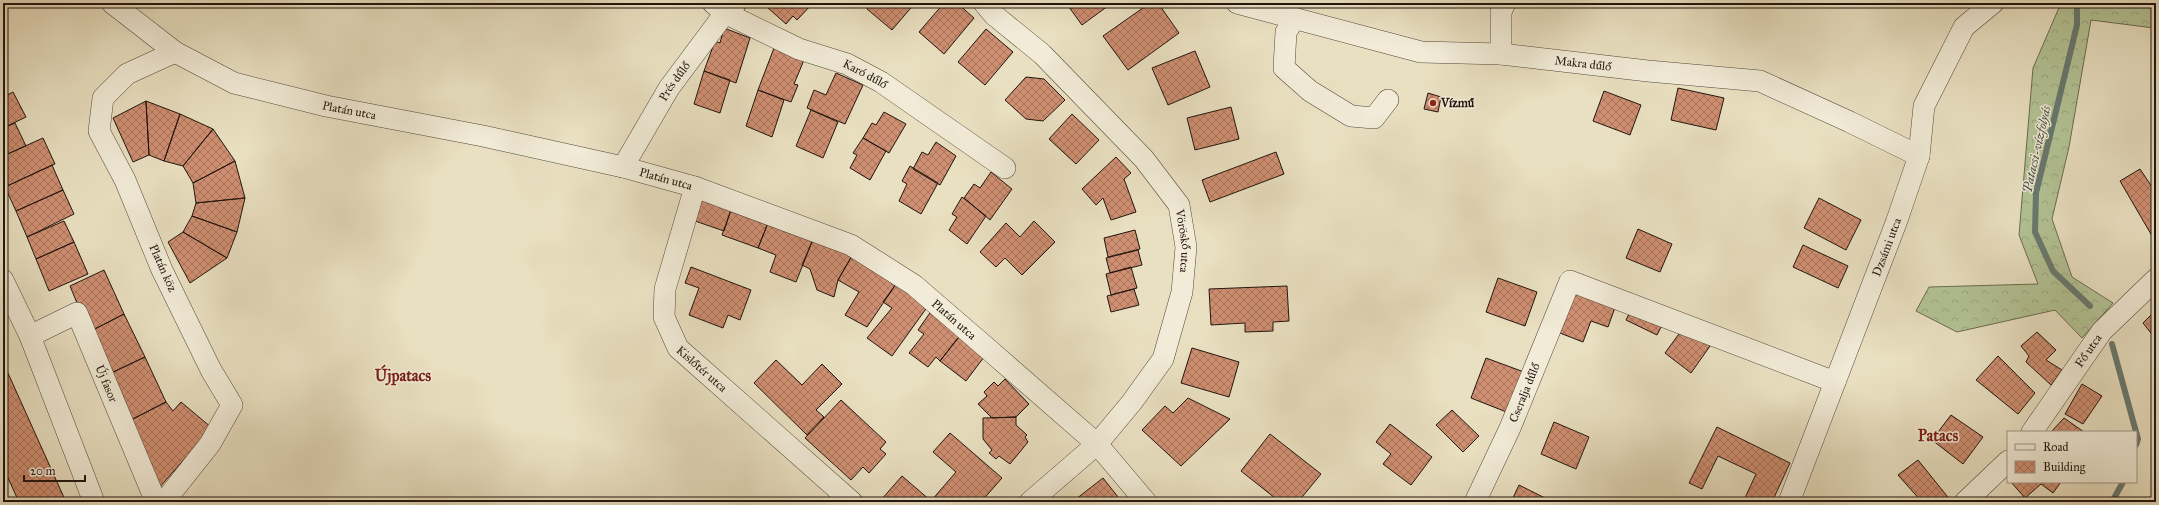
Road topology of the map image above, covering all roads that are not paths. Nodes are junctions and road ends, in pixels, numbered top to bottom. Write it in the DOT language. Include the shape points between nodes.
graph roads {
  1 [pos="112,3"];
  2 [pos="984,3"];
  3 [pos="1237,3"];
  4 [pos="1505,3"];
  5 [pos="1993,3"];
  6 [pos="725,6"];
  7 [pos="1295,18"];
  8 [pos="175,52"];
  9 [pos="1501,54"];
  10 [pos="1388,100"];
  11 [pos="1919,156"];
  12 [pos="623,167"];
  13 [pos="1005,168"];
  14 [pos="695,187"];
  15 [pos="2156,279"];
  16 [pos="3,280"];
  17 [pos="30,336"];
  18 [pos="1835,382"];
  19 [pos="2033,431"];
  20 [pos="1097,444"];
  21 [pos="2007,462"];
  22 [pos="94,502"];
  23 [pos="156,502"];
  24 [pos="164,502"];
  25 [pos="852,502"];
  26 [pos="1030,502"];
  27 [pos="1146,502"];
  28 [pos="1475,502"];
  29 [pos="1788,502"];
  30 [pos="1965,502"];
  1 -- 8 [label="street, Platán utca"];
  2 -- 20 [label="street, Vöröskő utca" via="994,15 1042,54 1139,153 1179,205 1186,247 1182,292 1163,359"];
  3 -- 7 [label="street, Makra dűlő"];
  4 -- 9 [label="street" via="1501,12"];
  5 -- 11 [label="street, Dzsámi utca" via="1964,27 1924,106"];
  6 -- 12 [label="street, Prés dűlő" via="669,88"];
  6 -- 13 [label="street, Karó dűlő" via="799,49 846,64 881,82"];
  7 -- 9 [label="street, Makra dűlő" via="1420,52"];
  7 -- 10 [label="street" via="1286,32 1284,68 1310,91 1351,116 1374,118"];
  8 -- 12 [label="street, Platán utca" via="234,83 326,106 483,136"];
  8 -- 24 [label="street, Platán köz" via="127,74 103,98 99,131 125,180 172,290 211,370 232,405 210,444"];
  9 -- 11 [label="street, Makra dűlő" via="1760,81"];
  11 -- 18 [label="street, Dzsámi utca" via="1896,224"];
  12 -- 14 [label="street, Platán utca"];
  14 -- 20 [label="street, Platán utca" via="851,245 914,285"];
  14 -- 25 [label="street, Kislőtér utca" via="665,289 664,316 678,348"];
  15 -- 19 [label="street, Fő utca" via="2102,331"];
  16 -- 17 [label="street"];
  17 -- 22 [label="street"];
  17 -- 23 [label="street, Új fasor" via="76,313"];
  18 -- 28 [label="street, Cseralja dűlő" via="1570,281 1510,428"];
  18 -- 29 [label="street, Dzsámi utca"];
  20 -- 26 [label="street, Vöröskő utca"];
  20 -- 27 [label="street, Platán utca"];
  21 -- 30 [label="street"];
}
